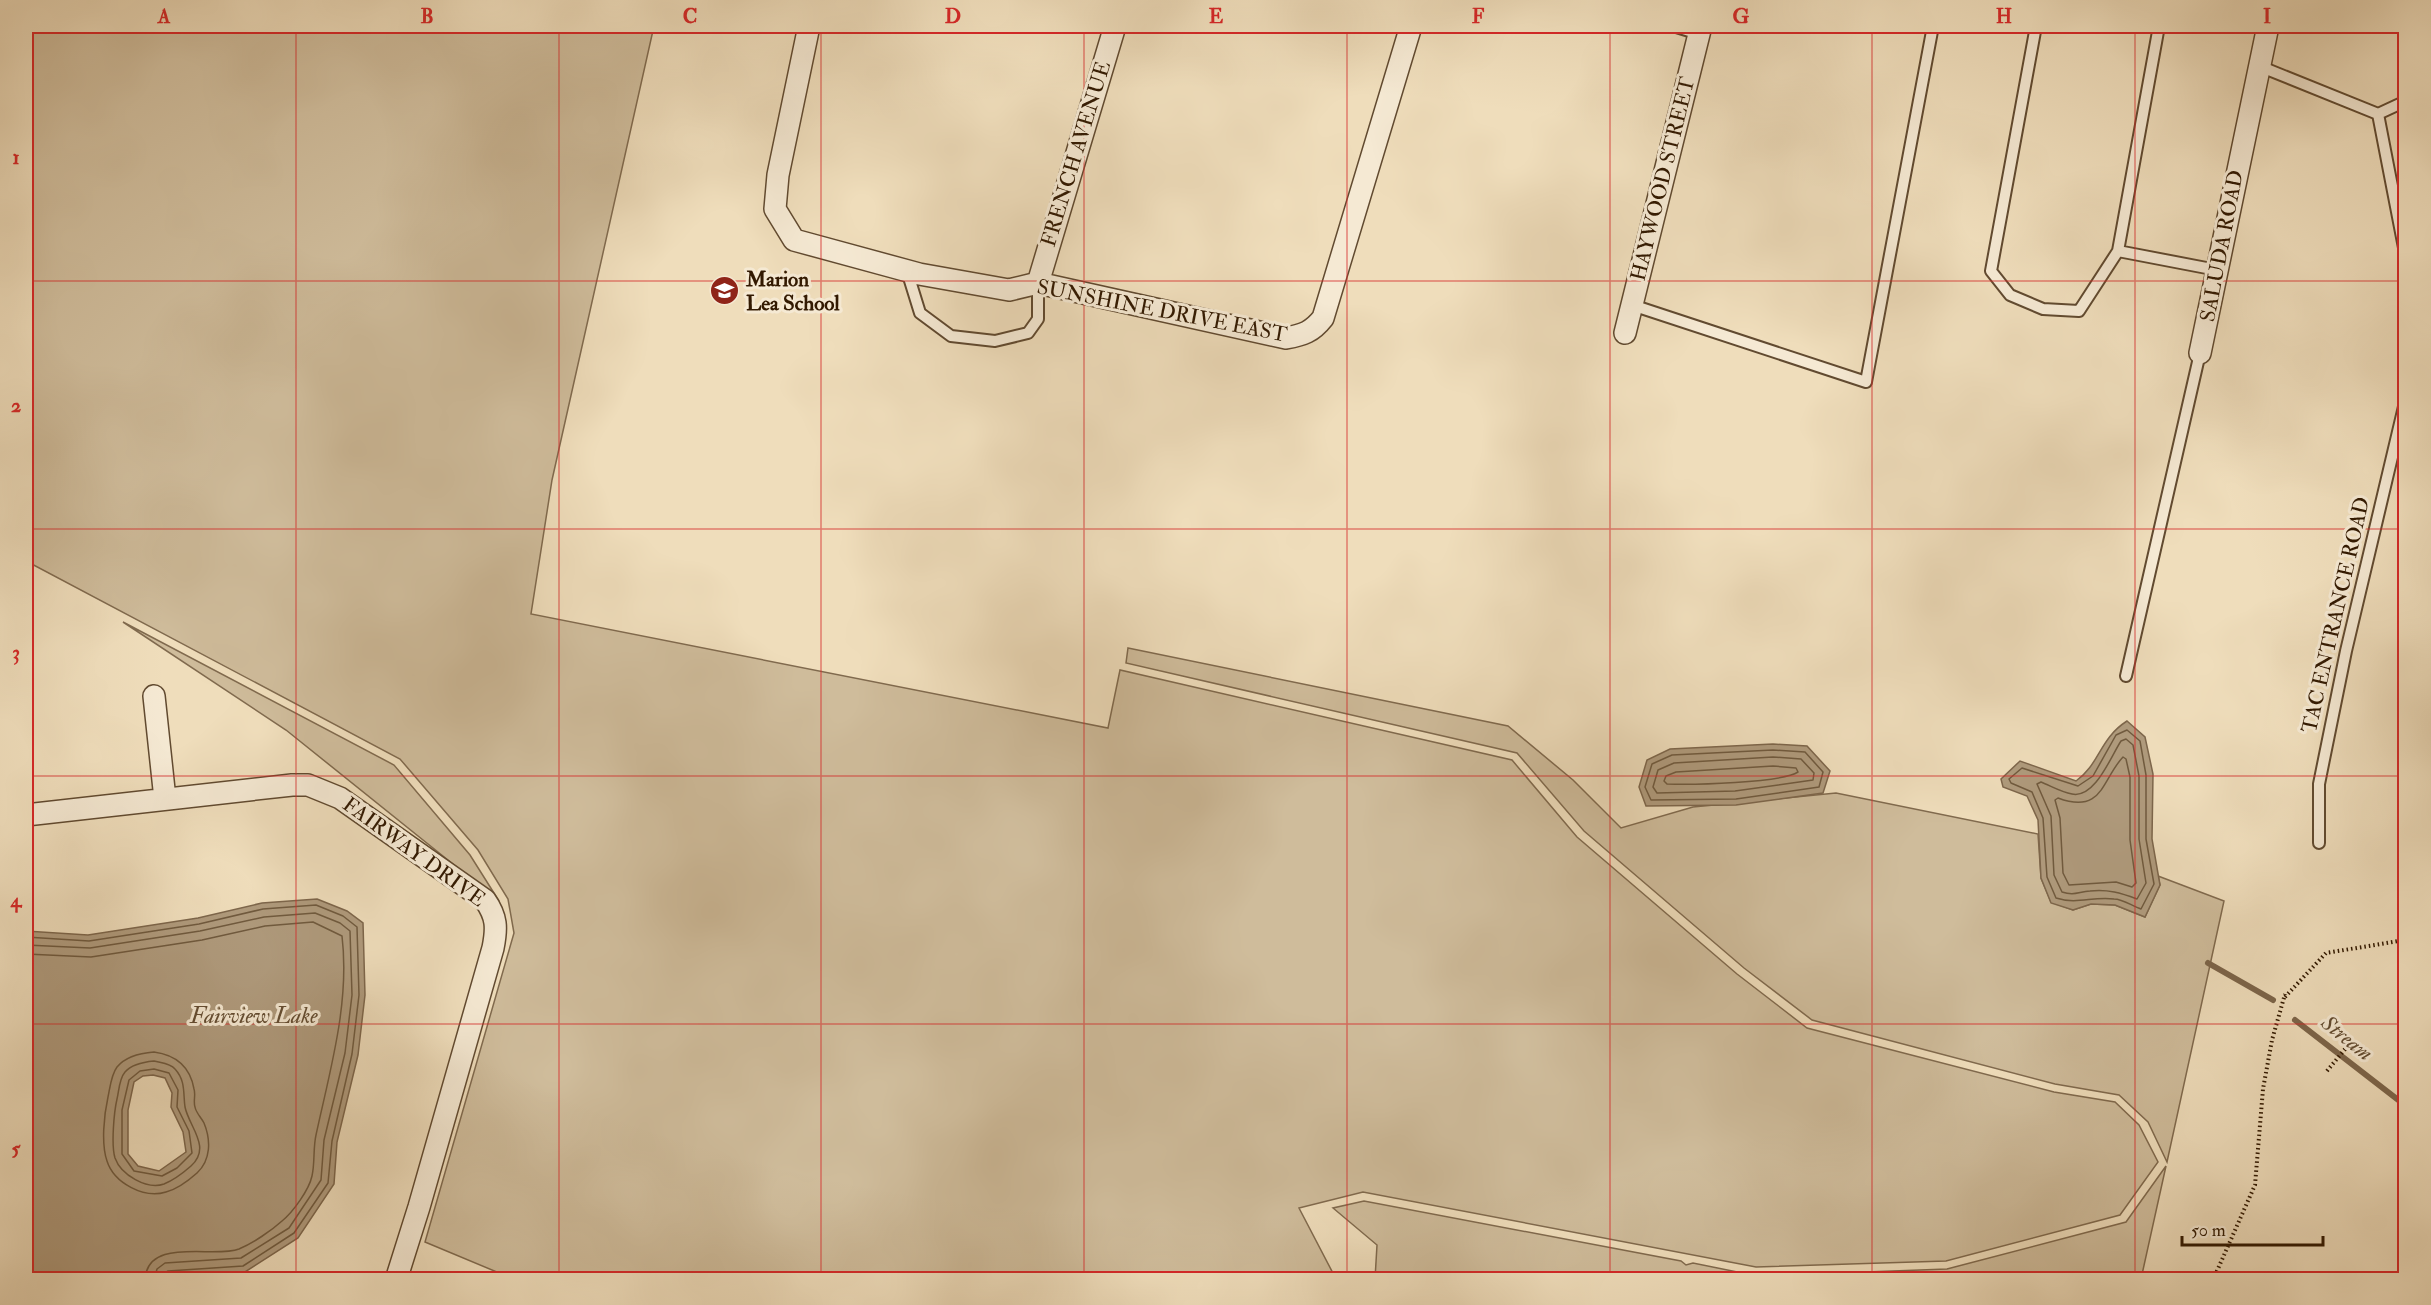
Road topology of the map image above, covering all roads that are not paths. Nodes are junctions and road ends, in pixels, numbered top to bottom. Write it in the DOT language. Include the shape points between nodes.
graph roads {
  1 [pos="809,26"];
  2 [pos="1115,26"];
  3 [pos="1411,26"];
  4 [pos="1673,26"];
  5 [pos="1933,26"];
  6 [pos="2036,26"];
  7 [pos="2160,26"];
  8 [pos="2268,26"];
  9 [pos="1700,30"];
  10 [pos="2259,66"];
  11 [pos="2406,101"];
  12 [pos="2378,114"];
  13 [pos="2118,251"];
  14 [pos="907,270"];
  15 [pos="2217,270"];
  16 [pos="1038,283"];
  17 [pos="2406,292"];
  18 [pos="1632,305"];
  19 [pos="1625,333"];
  20 [pos="2200,353"];
  21 [pos="2406,398"];
  22 [pos="2126,676"];
  23 [pos="154,696"];
  24 [pos="165,799"];
  25 [pos="26,815"];
  26 [pos="2319,843"];
  27 [pos="396,1280"];
  1 -- 14 [label="street, SUNSHINE DRIVE EAST" via="778,175 777,216 794,240"];
  2 -- 16 [label="street, FRENCH AVENUE"];
  3 -- 16 [label="street, SUNSHINE DRIVE EAST" via="1323,318 1313,329 1302,336 1286,338"];
  4 -- 9 [label="lane"];
  5 -- 18 [label="lane" via="1866,382"];
  6 -- 13 [label="lane" via="1991,271 2010,295 2043,309 2079,311"];
  7 -- 13 [label="lane"];
  8 -- 10 [label="street, SALUDA ROAD"];
  9 -- 18 [label="street, HAYWOOD STREET"];
  10 -- 12 [label="lane"];
  10 -- 15 [label="street, SALUDA ROAD"];
  11 -- 12 [label="lane"];
  12 -- 17 [label="lane" via="2404,254"];
  13 -- 15 [label="lane"];
  14 -- 16 [label="street, SUNSHINE DRIVE EAST" via="1009,290"];
  14 -- 16 [label="lane" via="920,313 951,336 996,341 1028,333 1038,319"];
  15 -- 20 [label="street, SALUDA ROAD"];
  18 -- 19 [label="street, HAYWOOD STREET"];
  20 -- 22 [label="lane, SALUDA ROAD"];
  21 -- 26 [label="lane, TAC ENTRANCE ROAD" via="2319,783"];
  23 -- 24 [label="street"];
  24 -- 25 [label="street, FAIRWAY DRIVE"];
  24 -- 27 [label="street, FAIRWAY DRIVE" via="308,785 340,798 485,900 493,912 497,927 493,948"];
}
